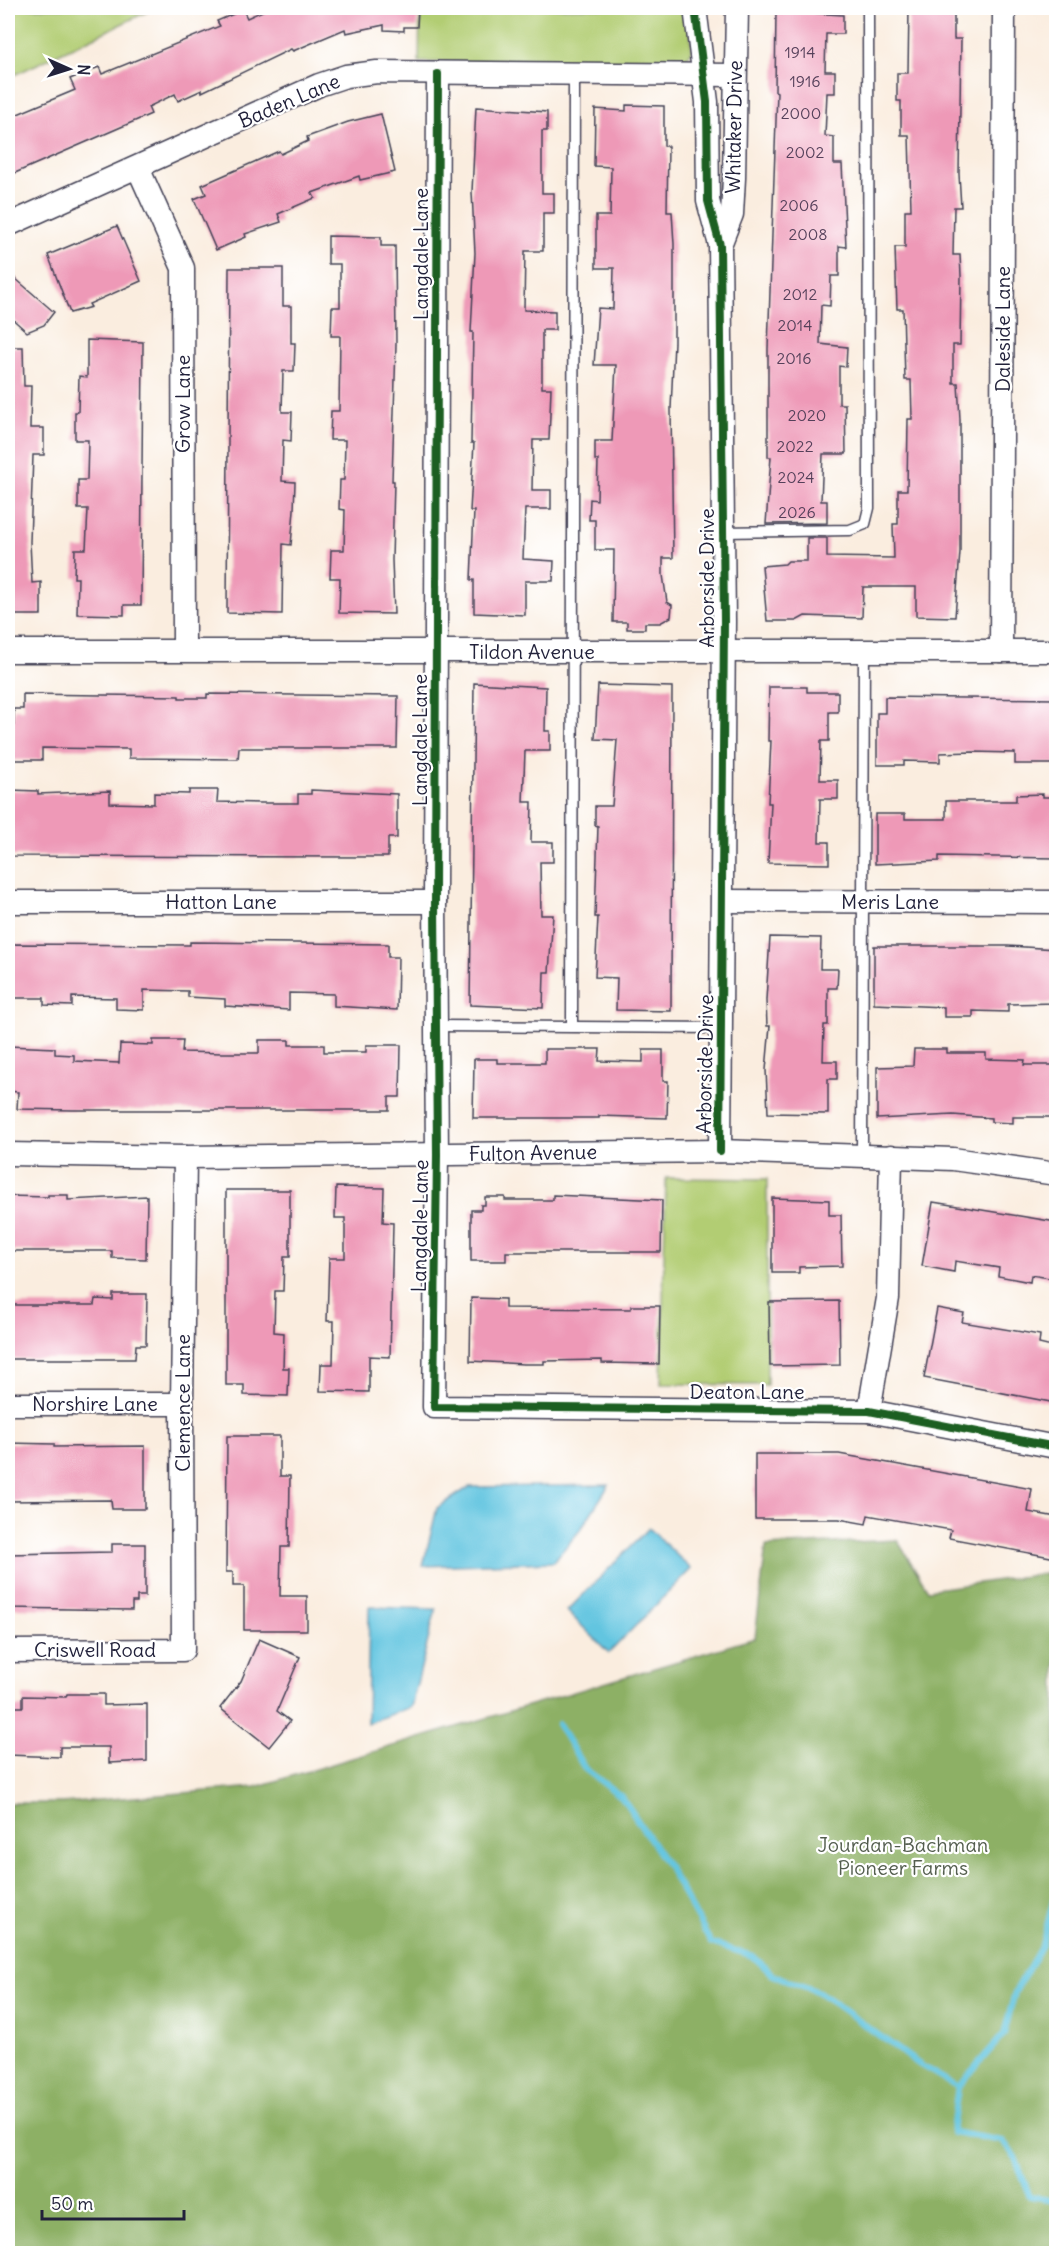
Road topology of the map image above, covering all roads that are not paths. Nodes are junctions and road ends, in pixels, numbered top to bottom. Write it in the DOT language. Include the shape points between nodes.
graph roads {
  1 [pos="695,8"];
  2 [pos="738,8"];
  3 [pos="868,8"];
  4 [pos="1004,8"];
  5 [pos="574,73"];
  6 [pos="438,74"];
  7 [pos="705,74"];
  8 [pos="735,75"];
  9 [pos="138,168"];
  10 [pos="8,225"];
  11 [pos="720,245"];
  12 [pos="724,532"];
  13 [pos="184,649"];
  14 [pos="864,650"];
  15 [pos="8,651"];
  16 [pos="724,651"];
  17 [pos="1001,651"];
  18 [pos="1056,651"];
  19 [pos="574,652"];
  20 [pos="437,653"];
  21 [pos="723,901"];
  22 [pos="8,902"];
  23 [pos="435,902"];
  24 [pos="864,902"];
  25 [pos="1056,902"];
  26 [pos="572,1025"];
  27 [pos="436,1026"];
  28 [pos="721,1028"];
  29 [pos="720,1151"];
  30 [pos="8,1154"];
  31 [pos="437,1154"];
  32 [pos="862,1155"];
  33 [pos="891,1156"];
  34 [pos="185,1157"];
  35 [pos="1056,1174"];
  36 [pos="8,1404"];
  37 [pos="182,1404"];
  38 [pos="434,1407"];
  39 [pos="869,1411"];
  40 [pos="1056,1447"];
  41 [pos="8,1650"];
  42 [pos="183,1650"];
  1 -- 7 [label="street, Arborside Drive"];
  2 -- 8 [label="street, Whitaker Drive"];
  3 -- 12 [label="lane" via="869,508 865,524 850,530"];
  4 -- 17 [label="street, Daleside Lane"];
  5 -- 6 [label="street, Baden Lane"];
  5 -- 7 [label="street, Baden Lane"];
  5 -- 19 [label="lane"];
  6 -- 9 [label="street, Baden Lane" via="376,72 346,76 318,85"];
  6 -- 20 [label="street, Langdale Lane"];
  7 -- 8 [label="street, Baden Lane"];
  7 -- 11 [label="street, Arborside Drive" via="708,201"];
  8 -- 11 [label="street, Whitaker Drive" via="732,214"];
  9 -- 10 [label="street, Baden Lane"];
  9 -- 13 [label="street, Grow Lane" via="183,268"];
  11 -- 12 [label="street, Arborside Drive"];
  12 -- 16 [label="street, Arborside Drive"];
  13 -- 15 [label="street, Tildon Avenue"];
  13 -- 20 [label="street, Tildon Avenue"];
  14 -- 16 [label="street, Tildon Avenue"];
  14 -- 17 [label="street, Tildon Avenue"];
  14 -- 24 [label="lane"];
  16 -- 19 [label="street, Tildon Avenue"];
  16 -- 21 [label="street, Arborside Drive"];
  17 -- 18 [label="street, Tildon Avenue"];
  19 -- 20 [label="street, Tildon Avenue"];
  19 -- 26 [label="lane"];
  20 -- 23 [label="street, Langdale Lane"];
  21 -- 24 [label="street, Meris Lane"];
  21 -- 28 [label="street, Arborside Drive"];
  22 -- 23 [label="street, Hatton Lane"];
  23 -- 27 [label="street, Langdale Lane"];
  24 -- 25 [label="street, Meris Lane"];
  24 -- 32 [label="lane"];
  26 -- 27 [label="lane"];
  26 -- 28 [label="lane"];
  27 -- 31 [label="street, Langdale Lane"];
  28 -- 29 [label="street, Arborside Drive"];
  29 -- 31 [label="street, Fulton Avenue"];
  29 -- 32 [label="street, Fulton Avenue"];
  30 -- 34 [label="street, Fulton Avenue"];
  31 -- 34 [label="street, Fulton Avenue"];
  31 -- 38 [label="street, Langdale Lane"];
  32 -- 33 [label="street, Fulton Avenue"];
  33 -- 35 [label="street, Fulton Avenue" via="952,1159"];
  33 -- 39 [label="street" via="888,1298"];
  34 -- 37 [label="street, Clemence Lane"];
  36 -- 37 [label="street, Norshire Lane"];
  37 -- 42 [label="street, Clemence Lane"];
  38 -- 39 [label="street, Deaton Lane"];
  39 -- 40 [label="street, Deaton Lane"];
  41 -- 42 [label="street, Criswell Road"];
}
